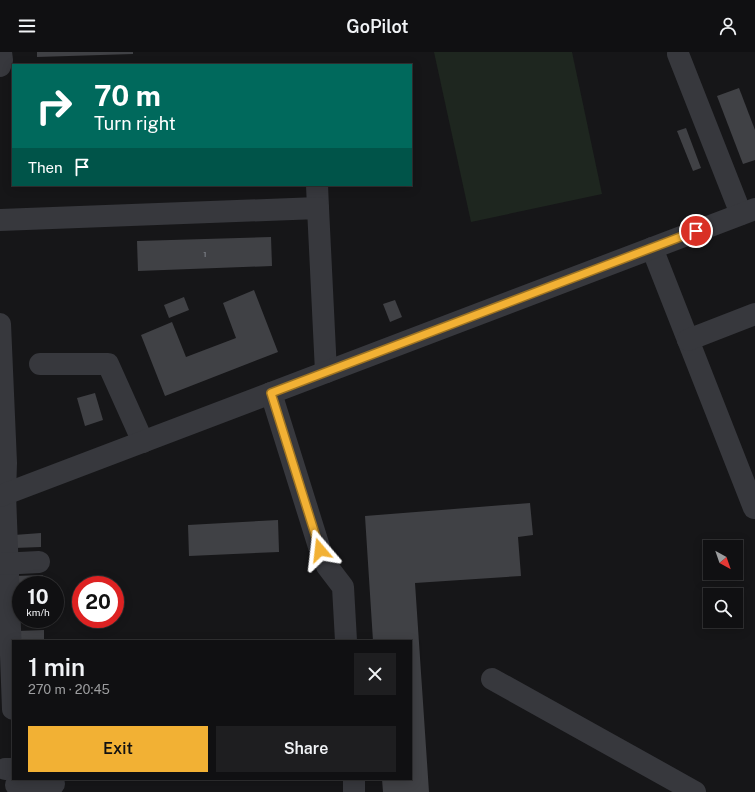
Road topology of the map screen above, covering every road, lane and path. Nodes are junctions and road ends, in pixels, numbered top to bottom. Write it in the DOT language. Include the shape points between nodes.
graph roads {
  1 [pos="1,52"];
  2 [pos="678,54"];
  3 [pos="0,66"];
  4 [pos="317,186"];
  5 [pos="318,208"];
  6 [pos="748,211"];
  7 [pos="0,220"];
  8 [pos="652,248"];
  9 [pos="755,314"];
  10 [pos="0,324"];
  11 [pos="688,340"];
  12 [pos="40,364"];
  13 [pos="326,372"];
  14 [pos="271,393"];
  15 [pos="143,442"];
  16 [pos="3,495"];
  17 [pos="755,507"];
  18 [pos="40,562"];
  19 [pos="4,563"];
  20 [pos="12,604"];
  21 [pos="15,628"];
  22 [pos="14,640"];
  23 [pos="346,640"];
  24 [pos="492,679"];
  25 [pos="21,780"];
  26 [pos="354,780"];
  27 [pos="54,784"];
  28 [pos="354,792"];
  29 [pos="695,792"];
  1 -- 3 [label="street"];
  2 -- 6 [label="street"];
  4 -- 5 [label="street"];
  5 -- 7 [label="street"];
  5 -- 13 [label="street"];
  6 -- 8 [label="street"];
  8 -- 11 [label="street"];
  8 -- 13 [label="street"];
  9 -- 11 [label="street"];
  10 -- 16 [label="street" via="6,463"];
  11 -- 17 [label="street"];
  12 -- 15 [label="street" via="108,364"];
  13 -- 14 [label="street"];
  14 -- 15 [label="street"];
  14 -- 23 [label="street" via="320,550 327,566 343,587"];
  15 -- 16 [label="street"];
  16 -- 19 [label="street"];
  18 -- 19 [label="street"];
  19 -- 20 [label="street"];
  21 -- 22 [label="street"];
  24 -- 29 [label="street"];
  25 -- 27 [label="street"];
  26 -- 28 [label="street"];
}
